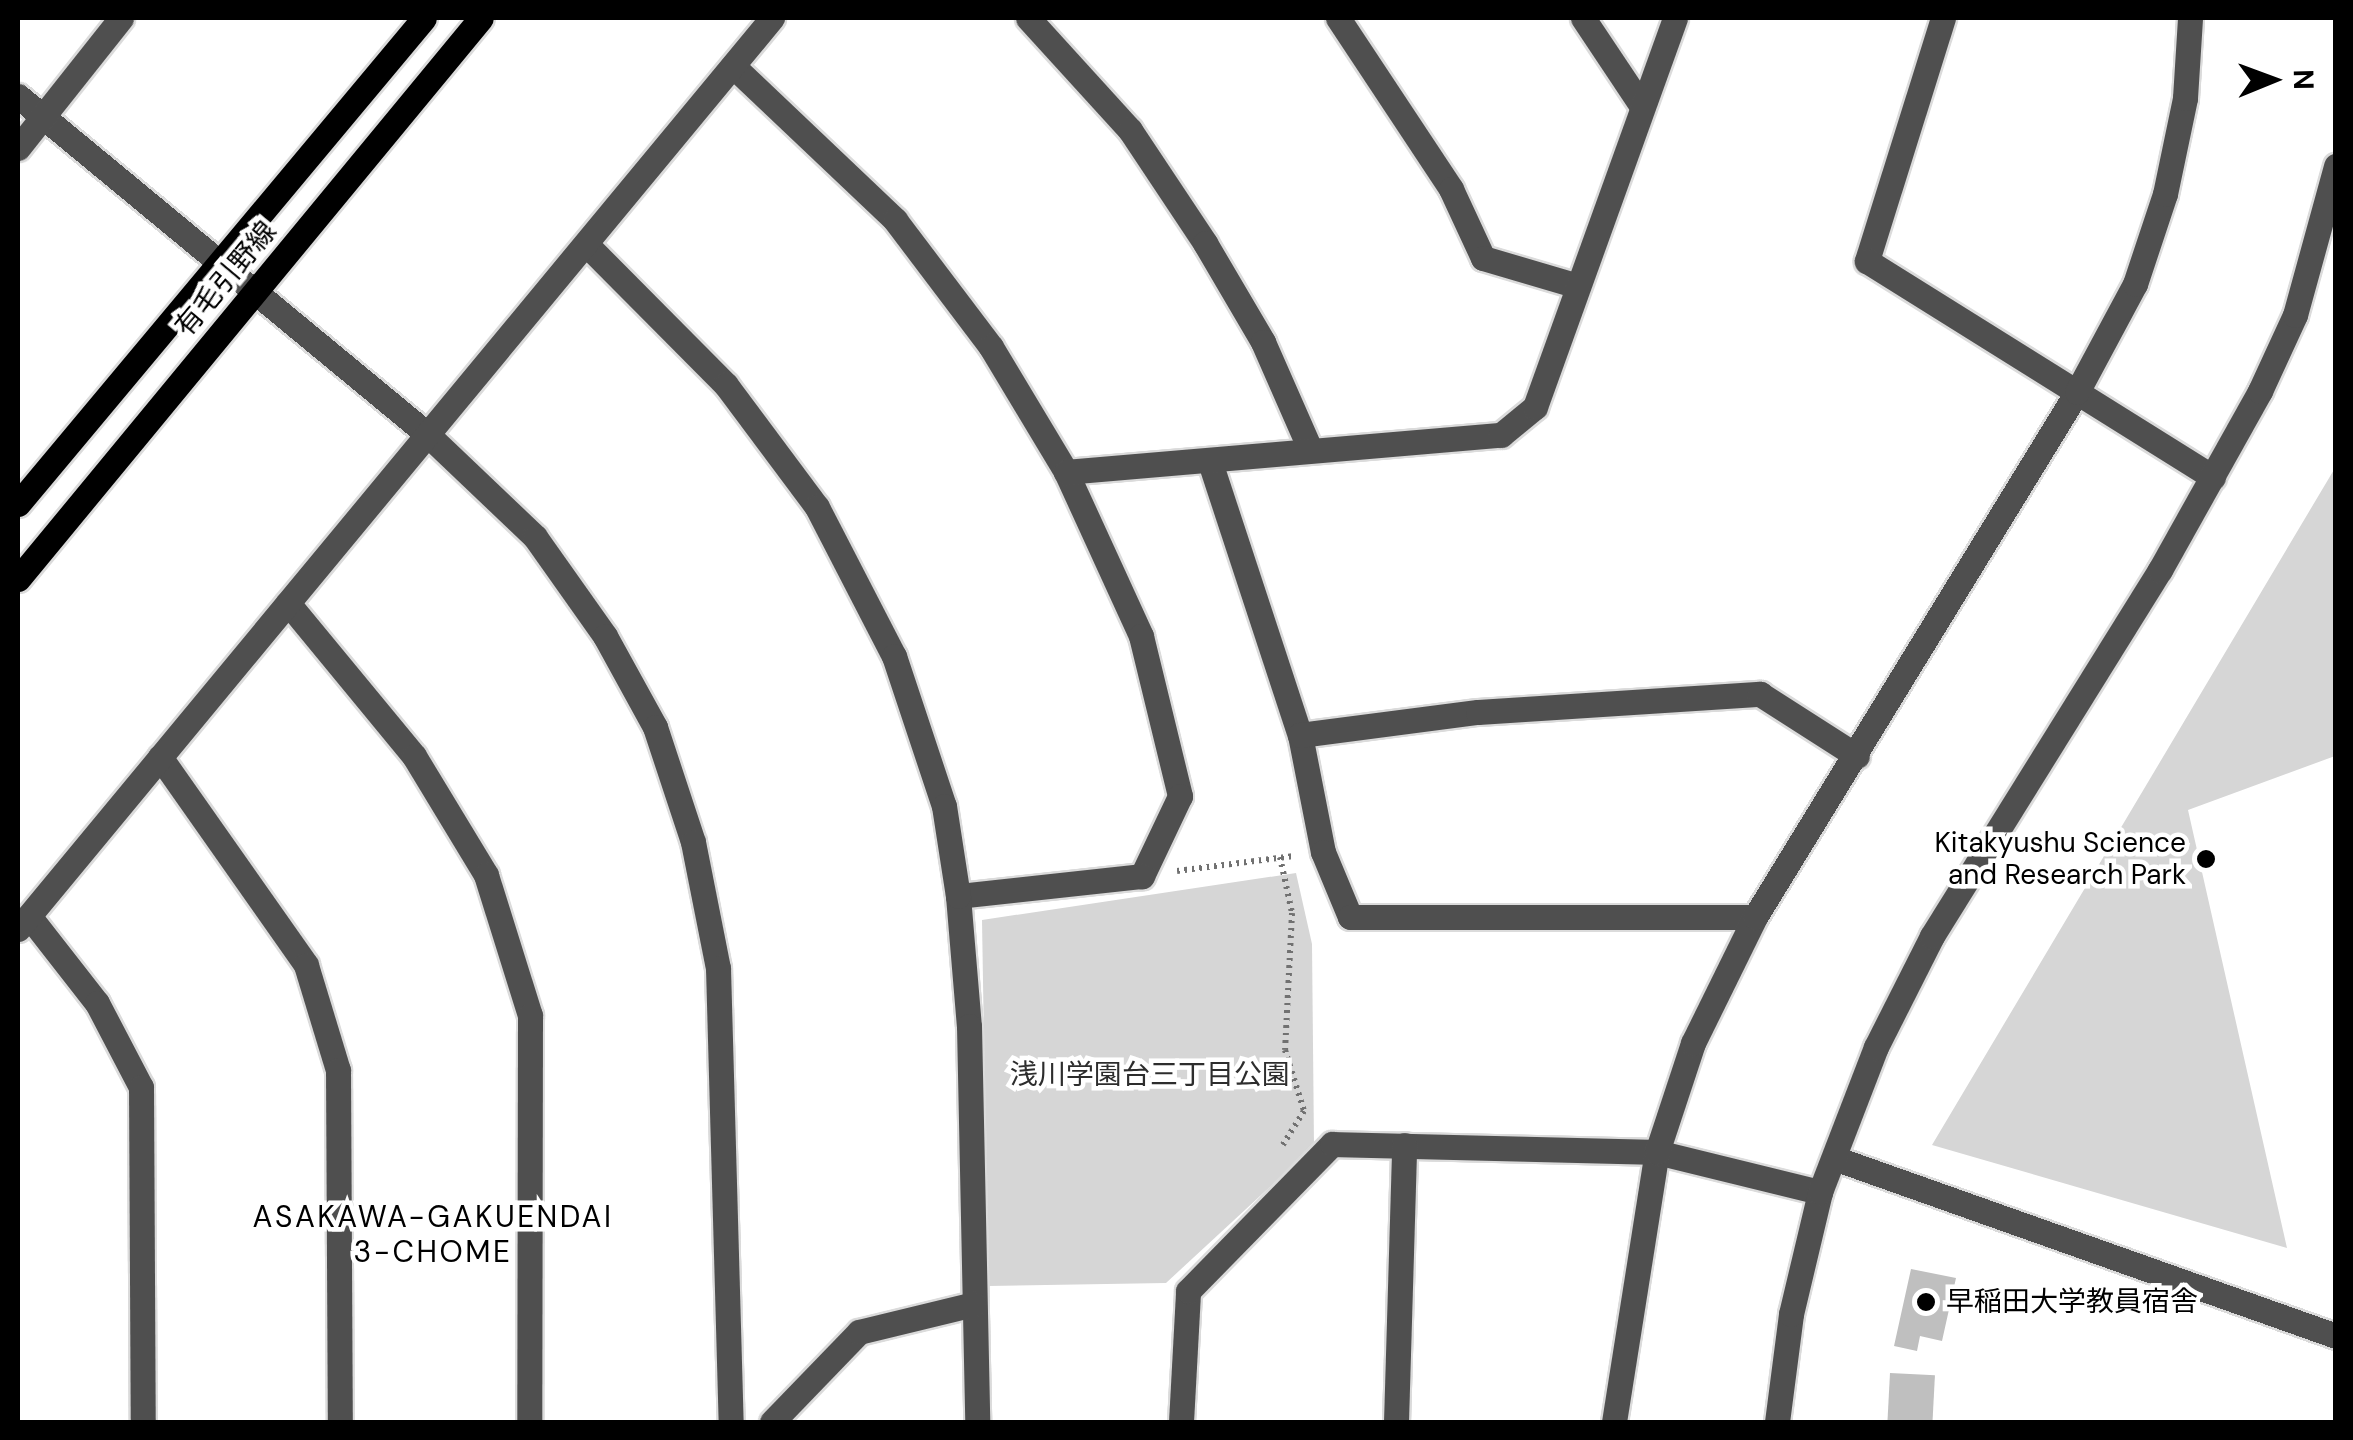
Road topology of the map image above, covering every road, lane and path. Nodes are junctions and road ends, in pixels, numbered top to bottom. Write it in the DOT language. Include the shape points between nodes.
graph roads {
  1 [pos="121,18"];
  2 [pos="424,18"];
  3 [pos="481,18"];
  4 [pos="772,18"];
  5 [pos="1028,18"];
  6 [pos="1338,18"];
  7 [pos="1583,18"];
  8 [pos="1674,18"];
  9 [pos="1943,18"];
  10 [pos="2190,18"];
  11 [pos="733,66"];
  12 [pos="18,96"];
  13 [pos="1641,105"];
  14 [pos="43,117"];
  15 [pos="18,148"];
  16 [pos="2336,166"];
  17 [pos="586,245"];
  18 [pos="217,264"];
  19 [pos="1578,286"];
  20 [pos="255,290"];
  21 [pos="2078,392"];
  22 [pos="428,434"];
  23 [pos="1310,449"];
  24 [pos="1210,462"];
  25 [pos="1066,472"];
  26 [pos="2212,478"];
  27 [pos="18,504"];
  28 [pos="18,579"];
  29 [pos="288,603"];
  30 [pos="1300,734"];
  31 [pos="1857,756"];
  32 [pos="160,757"];
  33 [pos="1323,852"];
  34 [pos="1280,857"];
  35 [pos="1142,876"];
  36 [pos="958,896"];
  37 [pos="1755,917"];
  38 [pos="23,922"];
  39 [pos="1404,1145"];
  40 [pos="1657,1152"];
  41 [pos="1278,1153"];
  42 [pos="1834,1158"];
  43 [pos="1820,1192"];
  44 [pos="974,1304"];
  45 [pos="2336,1336"];
  46 [pos="143,1422"];
  47 [pos="340,1422"];
  48 [pos="529,1422"];
  49 [pos="730,1422"];
  50 [pos="772,1422"];
  51 [pos="977,1422"];
  52 [pos="1181,1422"];
  53 [pos="1396,1422"];
  54 [pos="1614,1422"];
  55 [pos="1777,1422"];
  1 -- 14 [label="street"];
  2 -- 18 [label="main road, 有毛引野線"];
  3 -- 20 [label="main road, 有毛引野線"];
  4 -- 11 [label="street"];
  5 -- 23 [label="street" via="1130,130 1205,243 1263,342"];
  6 -- 19 [label="street" via="1451,189 1483,258"];
  7 -- 13 [label="street"];
  8 -- 13 [label="street"];
  9 -- 21 [label="street" via="1866,260"];
  10 -- 21 [label="street" via="2185,98 2165,194 2135,284"];
  11 -- 17 [label="street"];
  11 -- 25 [label="street" via="895,220 991,347"];
  12 -- 14 [label="street"];
  13 -- 19 [label="street"];
  14 -- 15 [label="street"];
  14 -- 18 [label="street"];
  16 -- 26 [label="street" via="2295,314"];
  17 -- 22 [label="street"];
  17 -- 36 [label="street" via="726,385 816,506 894,656 944,806"];
  18 -- 20 [label="street"];
  18 -- 27 [label="main road, 有毛引野線"];
  19 -- 23 [label="street" via="1535,407 1501,435"];
  20 -- 22 [label="street"];
  20 -- 28 [label="main road, 有毛引野線"];
  21 -- 26 [label="street"];
  21 -- 31 [label="street"];
  22 -- 29 [label="street"];
  22 -- 49 [label="street" via="536,537 605,636 655,726 692,842 718,968"];
  23 -- 24 [label="street"];
  24 -- 25 [label="street"];
  24 -- 30 [label="street"];
  25 -- 35 [label="street" via="1140,636 1180,796"];
  26 -- 42 [label="street" via="1932,936 1876,1048"];
  29 -- 32 [label="street"];
  29 -- 48 [label="street" via="414,756 486,875 530,1015"];
  30 -- 31 [label="street" via="1478,712 1760,694"];
  30 -- 33 [label="street"];
  31 -- 37 [label="street"];
  32 -- 38 [label="street"];
  32 -- 47 [label="street" via="306,966 338,1070"];
  33 -- 34 [label="path"];
  33 -- 37 [label="street" via="1350,917"];
  34 -- 35 [label="path"];
  34 -- 41 [label="path" via="1292,913 1284,1050 1304,1110"];
  35 -- 36 [label="street"];
  36 -- 44 [label="street" via="969,1026"];
  37 -- 40 [label="street" via="1694,1043"];
  38 -- 46 [label="street" via="97,1003 141,1087"];
  39 -- 40 [label="street"];
  39 -- 52 [label="street" via="1332,1144 1188,1291"];
  39 -- 53 [label="street"];
  40 -- 43 [label="street"];
  40 -- 54 [label="street"];
  42 -- 43 [label="street"];
  42 -- 45 [label="street"];
  43 -- 55 [label="street" via="1791,1314"];
  44 -- 50 [label="street" via="859,1332"];
  44 -- 51 [label="street"];
}
